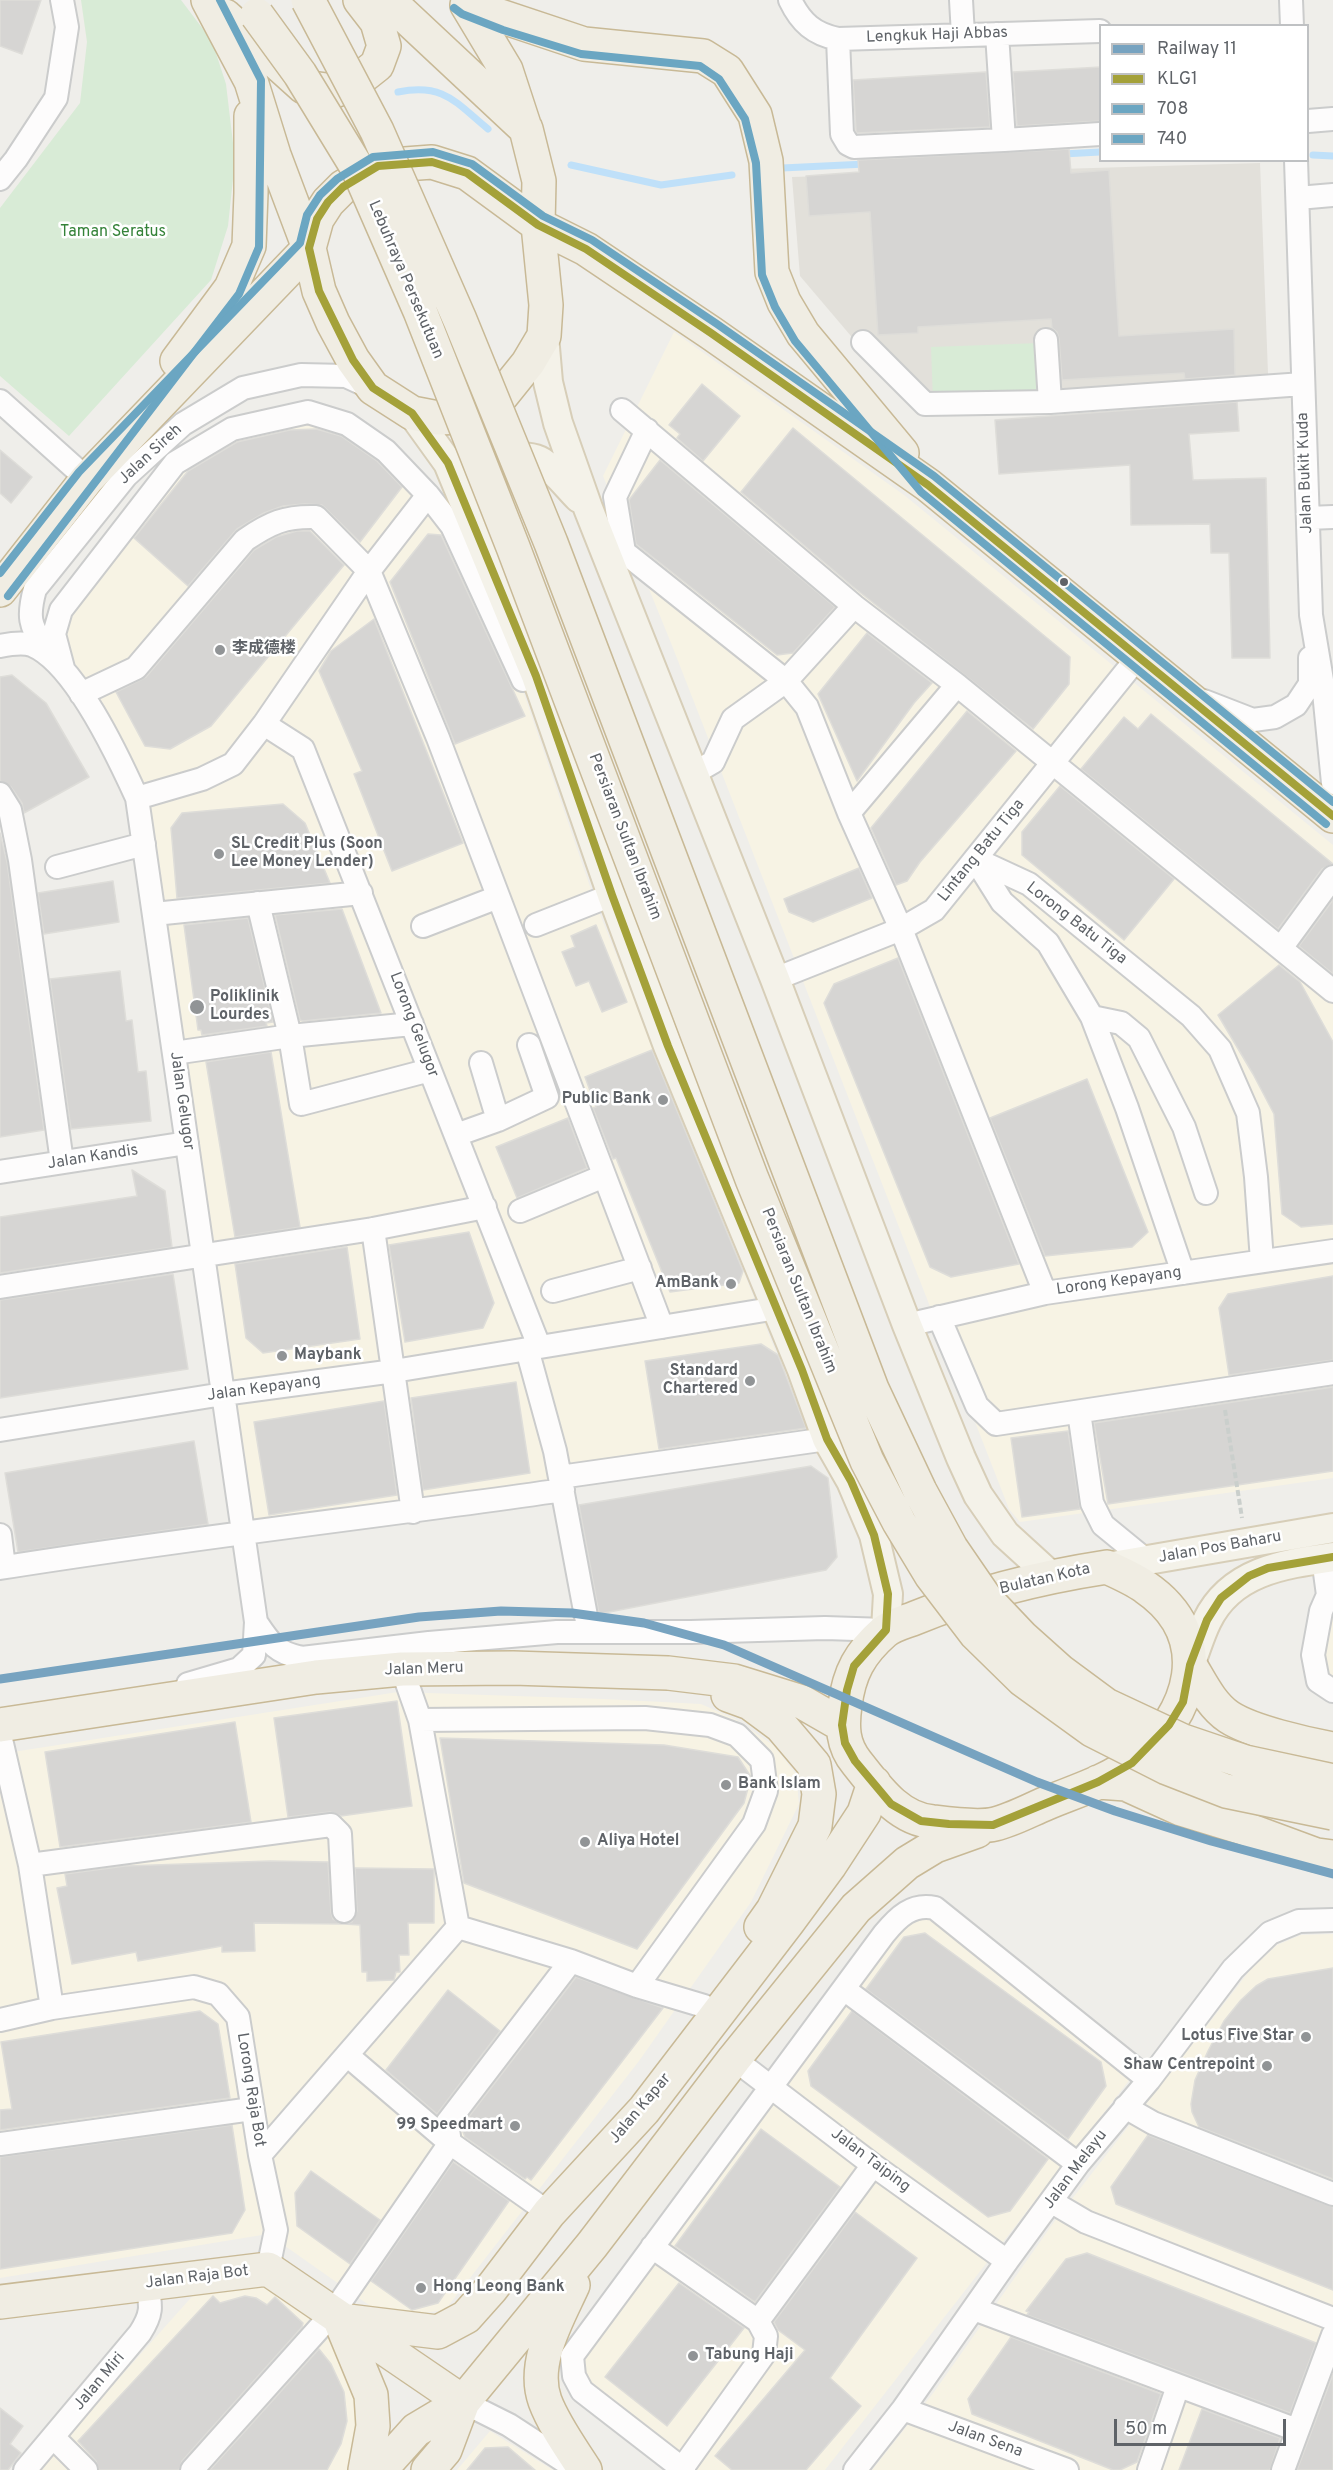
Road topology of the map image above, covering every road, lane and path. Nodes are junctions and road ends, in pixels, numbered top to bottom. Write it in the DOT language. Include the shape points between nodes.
graph roads {
  1 [pos="62,0"];
  2 [pos="308,0"];
  3 [pos="360,0"];
  4 [pos="388,0"];
  5 [pos="790,0"];
  6 [pos="961,0"];
  7 [pos="1291,0"];
  8 [pos="211,3"];
  9 [pos="464,3"];
  10 [pos="251,7"];
  11 [pos="1292,24"];
  12 [pos="1099,31"];
  13 [pos="997,34"];
  14 [pos="963,35"];
  15 [pos="838,39"];
  16 [pos="251,81"];
  17 [pos="1333,118"];
  18 [pos="1309,120"];
  19 [pos="526,129"];
  20 [pos="1099,134"];
  21 [pos="1004,140"];
  22 [pos="1296,162"];
  23 [pos="0,179"];
  24 [pos="1333,195"];
  25 [pos="1298,198"];
  26 [pos="538,225"];
  27 [pos="309,248"];
  28 [pos="544,336"];
  29 [pos="1046,340"];
  30 [pos="863,342"];
  31 [pos="1304,384"];
  32 [pos="373,388"];
  33 [pos="0,401"];
  34 [pos="1050,402"];
  35 [pos="622,410"];
  36 [pos="412,413"];
  37 [pos="647,430"];
  38 [pos="87,479"];
  39 [pos="928,485"];
  40 [pos="428,495"];
  41 [pos="588,508"];
  42 [pos="1333,517"];
  43 [pos="1308,518"];
  44 [pos="551,543"];
  45 [pos="513,547"];
  46 [pos="369,571"];
  47 [pos="0,590"];
  48 [pos="501,593"];
  49 [pos="854,606"];
  50 [pos="1311,615"];
  51 [pos="0,646"];
  52 [pos="1138,657"];
  53 [pos="55,661"];
  54 [pos="786,681"];
  55 [pos="957,685"];
  56 [pos="1180,691"];
  57 [pos="81,694"];
  58 [pos="264,724"];
  59 [pos="1053,763"];
  60 [pos="694,773"];
  61 [pos="1333,783"];
  62 [pos="0,794"];
  63 [pos="138,798"];
  64 [pos="849,813"];
  65 [pos="1333,816"];
  66 [pos="144,844"];
  67 [pos="975,859"];
  68 [pos="57,867"];
  69 [pos="1333,877"];
  70 [pos="361,893"];
  71 [pos="498,897"];
  72 [pos="607,898"];
  73 [pos="258,903"];
  74 [pos="154,914"];
  75 [pos="536,925"];
  76 [pos="423,926"];
  77 [pos="901,929"];
  78 [pos="1281,948"];
  79 [pos="775,979"];
  80 [pos="1333,991"];
  81 [pos="1092,1017"];
  82 [pos="412,1024"];
  83 [pos="291,1036"];
  84 [pos="529,1045"];
  85 [pos="174,1053"];
  86 [pos="481,1063"];
  87 [pos="430,1070"];
  88 [pos="498,1120"];
  89 [pos="456,1135"];
  90 [pos="187,1143"];
  91 [pos="62,1162"];
  92 [pos="0,1172"];
  93 [pos="604,1176"];
  94 [pos="1206,1193"];
  95 [pos="485,1207"];
  96 [pos="520,1211"];
  97 [pos="373,1229"];
  98 [pos="1333,1251"];
  99 [pos="203,1256"];
  100 [pos="1262,1261"];
  101 [pos="640,1268"];
  102 [pos="1183,1273"];
  103 [pos="0,1287"];
  104 [pos="553,1291"];
  105 [pos="1045,1293"];
  106 [pos="777,1308"];
  107 [pos="939,1317"];
  108 [pos="907,1325"];
  109 [pos="662,1327"];
  110 [pos="533,1347"];
  111 [pos="394,1371"];
  112 [pos="1333,1373"];
  113 [pos="1222,1389"];
  114 [pos="223,1394"];
  115 [pos="1079,1412"];
  116 [pos="0,1430"];
  117 [pos="827,1439"];
  118 [pos="562,1483"];
  119 [pos="413,1512"];
  120 [pos="1333,1528"];
  121 [pos="243,1532"];
  122 [pos="0,1535"];
  123 [pos="1246,1542"];
  124 [pos="1328,1558"];
  125 [pos="1147,1561"];
  126 [pos="1107,1567"];
  127 [pos="2,1568"];
  128 [pos="1051,1576"];
  129 [pos="1331,1594"];
  130 [pos="256,1622"];
  131 [pos="886,1630"];
  132 [pos="590,1632"];
  133 [pos="1190,1665"];
  134 [pos="402,1669"];
  135 [pos="668,1674"];
  136 [pos="1333,1691"];
  137 [pos="100,1709"];
  138 [pos="420,1720"];
  139 [pos="0,1725"];
  140 [pos="842,1725"];
  141 [pos="0,1735"];
  142 [pos="1333,1749"];
  143 [pos="1333,1781"];
  144 [pos="1098,1782"];
  145 [pos="874,1783"];
  146 [pos="1333,1813"];
  147 [pos="993,1825"];
  148 [pos="1324,1856"];
  149 [pos="30,1865"];
  150 [pos="344,1911"];
  151 [pos="1333,1920"];
  152 [pos="458,1927"];
  153 [pos="571,1961"];
  154 [pos="636,1986"];
  155 [pos="844,1989"];
  156 [pos="704,2007"];
  157 [pos="52,2008"];
  158 [pos="0,2020"];
  159 [pos="347,2055"];
  160 [pos="734,2059"];
  161 [pos="1149,2080"];
  162 [pos="772,2087"];
  163 [pos="1125,2108"];
  164 [pos="252,2109"];
  165 [pos="644,2110"];
  166 [pos="450,2143"];
  167 [pos="0,2144"];
  168 [pos="260,2155"];
  169 [pos="1078,2164"];
  170 [pos="873,2165"];
  171 [pos="1333,2194"];
  172 [pos="1052,2202"];
  173 [pos="549,2213"];
  174 [pos="592,2245"];
  175 [pos="652,2247"];
  176 [pos="1006,2261"];
  177 [pos="268,2269"];
  178 [pos="147,2283"];
  179 [pos="0,2302"];
  180 [pos="974,2309"];
  181 [pos="336,2317"];
  182 [pos="1333,2319"];
  183 [pos="758,2320"];
  184 [pos="1333,2335"];
  185 [pos="1178,2386"];
  186 [pos="463,2402"];
  187 [pos="903,2409"];
  188 [pos="1297,2430"];
  189 [pos="54,2438"];
  190 [pos="25,2470"];
  191 [pos="86,2470"];
  192 [pos="192,2470"];
  193 [pos="365,2470"];
  194 [pos="380,2470"];
  195 [pos="428,2470"];
  196 [pos="578,2470"];
  197 [pos="585,2470"];
  198 [pos="683,2470"];
  199 [pos="855,2470"];
  200 [pos="1067,2470"];
  201 [pos="1149,2470"];
  202 [pos="1283,2470"];
  1 -- 23 [label="street" via="67,27 56,98"];
  2 -- 44 [label="highway, Lebuhraya Persekutuan, bridge" via="377,131"];
  3 -- 8 [label="highway" via="377,22 384,46 377,65 352,84 334,90 304,87"];
  4 -- 19 [label="highway"];
  5 -- 15 [label="street, Lengkuk Haji Abbas" via="807,25 820,35"];
  6 -- 14 [label="street"];
  7 -- 11 [label="street"];
  8 -- 16 [label="highway"];
  9 -- 19 [label="highway" via="506,70"];
  9 -- 39 [label="highway" via="584,44 703,56 727,71 755,115 766,161 772,272 784,302 802,334"];
  10 -- 45 [label="highway, Lebuhraya Persekutuan, bridge" via="300,74 358,169 420,311"];
  12 -- 13 [label="street, Lengkuk Haji Abbas"];
  13 -- 14 [label="street, Lengkuk Haji Abbas"];
  13 -- 21 [label="street"];
  14 -- 15 [label="street, Lengkuk Haji Abbas"];
  15 -- 21 [label="street" via="842,134 848,144 854,147"];
  16 -- 27 [label="highway"];
  16 -- 38 [label="highway" via="249,246 231,288"];
  17 -- 18 [label="street"];
  19 -- 26 [label="highway" via="539,181"];
  20 -- 21 [label="street"];
  22 -- 25 [label="street, Jalan Bukit Kuda"];
  24 -- 25 [label="street"];
  25 -- 31 [label="street, Jalan Bukit Kuda"];
  26 -- 27 [label="highway" via="467,173 432,162 403,162 378,166 343,188 317,219"];
  26 -- 28 [label="highway" via="546,305"];
  26 -- 39 [label="highway" via="605,261"];
  27 -- 32 [label="highway" via="319,291 333,323"];
  27 -- 38 [label="highway, Jalan Sireh"];
  28 -- 36 [label="highway" via="499,399 464,417"];
  28 -- 41 [label="main road" via="548,382 558,423"];
  29 -- 34 [label="street"];
  30 -- 34 [label="street" via="925,404"];
  31 -- 34 [label="street"];
  31 -- 43 [label="street, Jalan Bukit Kuda"];
  32 -- 36 [label="highway"];
  32 -- 53 [label="street, Jalan Sireh" via="346,376 301,375 243,388 183,424 126,476 35,589 29,612 34,629"];
  33 -- 38 [label="street"];
  35 -- 37 [label="street"];
  36 -- 48 [label="main road" via="448,463"];
  37 -- 49 [label="street"];
  37 -- 54 [label="street" via="615,497 624,552"];
  38 -- 47 [label="highway, Jalan Sireh"];
  39 -- 52 [label="highway"];
  40 -- 46 [label="street"];
  40 -- 53 [label="street" via="386,451 347,424 308,412 232,429 176,463 61,610 54,634"];
  40 -- 72 [label="street" via="452,526 530,694"];
  41 -- 48 [label="main road" via="540,461 522,456 485,469 479,479 479,501"];
  41 -- 60 [label="main road"];
  42 -- 43 [label="street"];
  43 -- 50 [label="street, Jalan Bukit Kuda"];
  44 -- 143 [label="highway, Persiaran Sultan Ibrahim, bridge" via="846,1323 877,1399 951,1548 986,1599 1022,1637 1106,1705 1183,1741 1245,1762"];
  45 -- 146 [label="highway, Persiaran Sultan Ibrahim, bridge" via="752,1179 867,1461 931,1575 976,1634 1023,1680 1092,1730 1167,1768 1226,1791"];
  46 -- 57 [label="street" via="316,517 293,516 268,525 245,540 136,668"];
  46 -- 58 [label="street"];
  46 -- 71 [label="street"];
  48 -- 72 [label="main road" via="536,676"];
  49 -- 54 [label="street"];
  49 -- 55 [label="street"];
  50 -- 56 [label="street" via="1310,684 1296,705 1275,717 1253,720"];
  50 -- 61 [label="street, Jalan Bukit Kuda"];
  51 -- 53 [label="street" via="30,645"];
  52 -- 56 [label="highway"];
  52 -- 59 [label="street, Lintang Batu Tiga"];
  53 -- 57 [label="street, Jalan Gelugor"];
  54 -- 60 [label="street" via="733,719 713,762"];
  54 -- 64 [label="street" via="807,707"];
  55 -- 59 [label="street"];
  55 -- 64 [label="street"];
  56 -- 65 [label="highway"];
  57 -- 63 [label="street, Jalan Gelugor"];
  58 -- 63 [label="street" via="233,764 202,779"];
  58 -- 70 [label="street, Lorong Gelugor" via="303,749"];
  59 -- 67 [label="street, Lintang Batu Tiga"];
  59 -- 78 [label="street"];
  60 -- 79 [label="main road"];
  62 -- 91 [label="street" via="10,810 20,860"];
  63 -- 66 [label="street, Jalan Gelugor"];
  64 -- 77 [label="street"];
  66 -- 68 [label="street"];
  66 -- 74 [label="street, Jalan Gelugor"];
  67 -- 77 [label="street, Lintang Batu Tiga" via="934,910"];
  67 -- 81 [label="street, Lorong Batu Tiga" via="1002,902 1048,943"];
  67 -- 100 [label="street, Lorong Batu Tiga" via="1029,884 1191,1016 1220,1049 1248,1113"];
  69 -- 78 [label="street"];
  70 -- 73 [label="street"];
  70 -- 82 [label="street, Lorong Gelugor"];
  71 -- 76 [label="street"];
  71 -- 93 [label="street"];
  72 -- 75 [label="street"];
  72 -- 106 [label="main road"];
  73 -- 74 [label="street"];
  73 -- 83 [label="street"];
  74 -- 85 [label="street, Jalan Gelugor"];
  77 -- 79 [label="street, Lintang Batu Tiga"];
  77 -- 105 [label="street"];
  78 -- 80 [label="street"];
  79 -- 108 [label="main road"];
  81 -- 94 [label="street" via="1121,1023 1139,1038 1184,1127"];
  81 -- 102 [label="street, Lorong Batu Tiga"];
  82 -- 83 [label="street"];
  82 -- 87 [label="street, Lorong Gelugor"];
  83 -- 85 [label="street"];
  83 -- 87 [label="street" via="301,1104"];
  84 -- 88 [label="street" via="547,1097"];
  85 -- 90 [label="street, Jalan Gelugor"];
  86 -- 88 [label="street"];
  87 -- 89 [label="street, Lorong Gelugor"];
  88 -- 89 [label="street"];
  89 -- 95 [label="street, Lorong Gelugor"];
  90 -- 91 [label="street, Jalan Kandis"];
  90 -- 99 [label="street, Jalan Gelugor"];
  91 -- 92 [label="street, Jalan Kandis"];
  93 -- 96 [label="street"];
  93 -- 101 [label="street"];
  95 -- 97 [label="street"];
  95 -- 110 [label="street, Lorong Gelugor"];
  97 -- 99 [label="street"];
  97 -- 111 [label="street"];
  98 -- 100 [label="street, Lorong Kepayang"];
  99 -- 103 [label="street"];
  99 -- 114 [label="street, Jalan Gelugor"];
  100 -- 102 [label="street, Lorong Kepayang"];
  101 -- 104 [label="street"];
  101 -- 109 [label="street"];
  102 -- 105 [label="street, Lorong Kepayang"];
  105 -- 107 [label="street, Lorong Kepayang"];
  106 -- 109 [label="street, Jalan Kepayang"];
  106 -- 117 [label="main road"];
  107 -- 108 [label="street, Lorong Kepayang"];
  107 -- 115 [label="street" via="977,1406 996,1424"];
  108 -- 128 [label="main road" via="978,1495 1005,1534"];
  109 -- 110 [label="street, Jalan Kepayang"];
  110 -- 111 [label="street, Jalan Kepayang"];
  110 -- 118 [label="street, Lorong Gelugor" via="536,1376"];
  111 -- 114 [label="street, Jalan Kepayang"];
  111 -- 119 [label="street"];
  112 -- 113 [label="street"];
  113 -- 115 [label="street"];
  113 -- 123 [label="path"];
  114 -- 116 [label="street, Jalan Kepayang"];
  114 -- 121 [label="street, Jalan Gelugor"];
  115 -- 125 [label="street" via="1092,1503 1103,1525"];
  117 -- 118 [label="street"];
  117 -- 131 [label="main road" via="874,1535 888,1594"];
  118 -- 119 [label="street"];
  118 -- 132 [label="street, Lorong Gelugor"];
  119 -- 121 [label="street"];
  120 -- 123 [label="main road, Jalan Pos Baharu"];
  121 -- 127 [label="street"];
  121 -- 130 [label="street, Jalan Gelugor"];
  122 -- 127 [label="street"];
  123 -- 125 [label="main road, Jalan Pos Baharu"];
  124 -- 129 [label="street"];
  124 -- 133 [label="main road, Jalan Pos Baharu" via="1268,1568 1234,1587 1221,1598 1207,1620"];
  125 -- 126 [label="main road, Jalan Pos Baharu"];
  126 -- 128 [label="highway, Bulatan Kota"];
  126 -- 133 [label="highway, Bulatan Kota" via="1146,1587 1168,1608 1185,1633"];
  128 -- 131 [label="highway, Bulatan Kota" via="939,1608"];
  129 -- 136 [label="street" via="1321,1611 1313,1654 1318,1681"];
  130 -- 132 [label="street, Jalan Meru" via="283,1654 302,1658 429,1643"];
  130 -- 137 [label="street, Jalan Gelugor" via="254,1655 239,1669"];
  131 -- 132 [label="street, Jalan Meru"];
  131 -- 140 [label="highway, Bulatan Kota" via="854,1666 846,1690"];
  133 -- 142 [label="highway" via="1208,1695 1228,1717 1246,1726"];
  133 -- 144 [label="highway, Bulatan Kota" via="1183,1702 1169,1725 1132,1763"];
  134 -- 135 [label="highway, Jalan Meru" via="513,1668"];
  134 -- 137 [label="highway, Jalan Meru" via="316,1677"];
  134 -- 138 [label="street"];
  135 -- 140 [label="highway, Jalan Meru" via="734,1681 802,1702"];
  135 -- 156 [label="highway" via="750,1703 781,1726 814,1765 819,1794 814,1826 774,1910"];
  137 -- 139 [label="highway, Jalan Meru"];
  138 -- 152 [label="street"];
  138 -- 154 [label="street" via="645,1718 710,1725 737,1735 762,1760 766,1791 754,1824"];
  140 -- 145 [label="highway, Bulatan Kota" via="845,1743"];
  141 -- 149 [label="street"];
  144 -- 147 [label="highway, Bulatan Kota"];
  144 -- 148 [label="highway" via="1125,1784 1181,1809"];
  145 -- 147 [label="highway, Bulatan Kota" via="891,1804 921,1821"];
  145 -- 165 [label="highway, Jalan Kapar" via="864,1813 830,1865"];
  147 -- 160 [label="highway" via="935,1846 907,1863 856,1908"];
  149 -- 150 [label="street" via="331,1825 340,1834"];
  149 -- 157 [label="street"];
  151 -- 161 [label="street, Jalan Melayu" via="1299,1921 1270,1933 1233,1969"];
  152 -- 153 [label="street"];
  152 -- 159 [label="street"];
  153 -- 154 [label="street"];
  153 -- 166 [label="street" via="447,2123"];
  154 -- 156 [label="street"];
  155 -- 161 [label="street" via="901,1915 924,1906 935,1908"];
  155 -- 162 [label="street"];
  155 -- 169 [label="street"];
  156 -- 165 [label="highway"];
  157 -- 158 [label="street, Lorong Raja Bot"];
  157 -- 164 [label="street, Lorong Raja Bot" via="194,1986 218,1994 238,2017"];
  159 -- 166 [label="street"];
  159 -- 168 [label="street"];
  160 -- 162 [label="street, Jalan Taiping"];
  160 -- 174 [label="highway"];
  161 -- 163 [label="street, Jalan Melayu"];
  162 -- 170 [label="street, Jalan Taiping"];
  162 -- 175 [label="street"];
  163 -- 169 [label="street, Jalan Melayu"];
  163 -- 171 [label="street" via="1153,2123"];
  164 -- 167 [label="street"];
  164 -- 168 [label="street, Lorong Raja Bot"];
  165 -- 173 [label="highway, Jalan Kapar"];
  166 -- 173 [label="street"];
  166 -- 181 [label="street"];
  168 -- 177 [label="street, Lorong Raja Bot" via="276,2230"];
  169 -- 172 [label="street, Jalan Melayu"];
  170 -- 176 [label="street, Jalan Taiping"];
  170 -- 183 [label="street"];
  172 -- 176 [label="street, Jalan Melayu"];
  172 -- 182 [label="street" via="1086,2222"];
  173 -- 181 [label="highway, Jalan Kapar" via="466,2317 438,2332"];
  174 -- 186 [label="highway"];
  174 -- 197 [label="highway" via="555,2325 541,2373 544,2399"];
  175 -- 183 [label="street"];
  175 -- 198 [label="street" via="572,2356 574,2376 582,2391"];
  176 -- 180 [label="street, Jalan Melayu"];
  177 -- 178 [label="highway, Jalan Raja Bot"];
  177 -- 181 [label="highway, Jalan Raja Bot"];
  178 -- 179 [label="highway, Jalan Raja Bot"];
  178 -- 189 [label="street, Jalan Miri" via="150,2318"];
  180 -- 185 [label="street"];
  180 -- 187 [label="street, Jalan Melayu"];
  181 -- 186 [label="highway, Jalan Raja Bot"];
  181 -- 192 [label="street"];
  181 -- 193 [label="highway" via="371,2395 373,2426"];
  183 -- 198 [label="street" via="766,2336 764,2354"];
  184 -- 188 [label="street"];
  185 -- 188 [label="street"];
  185 -- 201 [label="street"];
  186 -- 194 [label="highway" via="416,2430"];
  186 -- 195 [label="highway" via="445,2450"];
  186 -- 196 [label="street" via="508,2425"];
  187 -- 199 [label="street, Jalan Melayu"];
  187 -- 200 [label="street, Jalan Sena"];
  188 -- 202 [label="street"];
  189 -- 190 [label="street, Jalan Miri"];
  189 -- 191 [label="street"];
}
